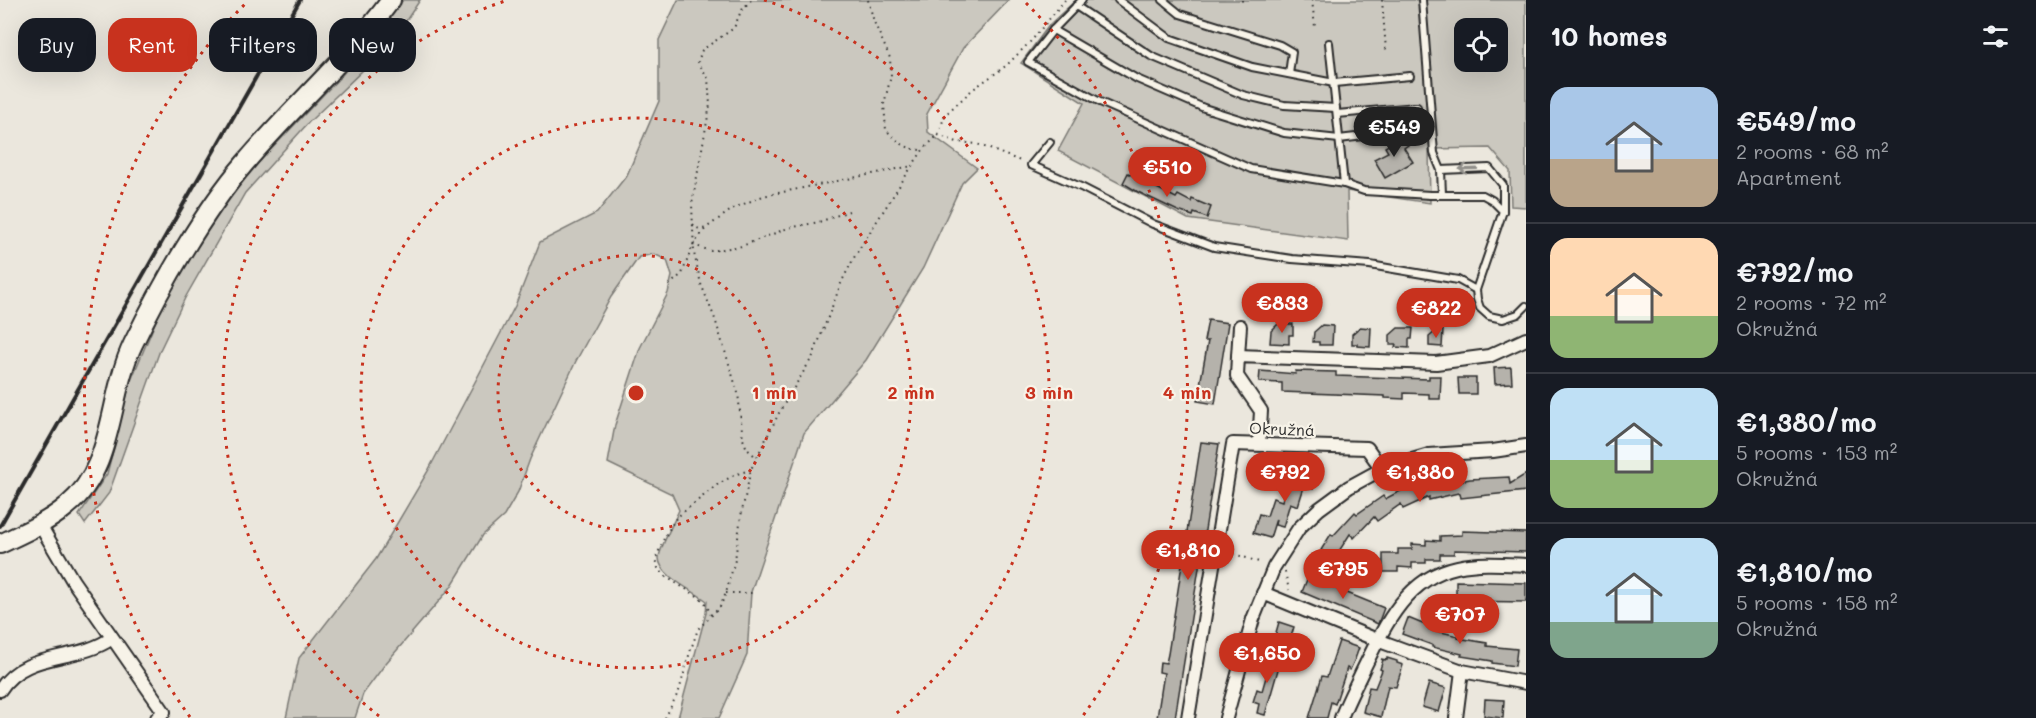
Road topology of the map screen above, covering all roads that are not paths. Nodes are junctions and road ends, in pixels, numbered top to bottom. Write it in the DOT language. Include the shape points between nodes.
graph roads {
  1 [pos="391,0"];
  2 [pos="1082,0"];
  3 [pos="1118,0"];
  4 [pos="1163,0"];
  5 [pos="1422,0"];
  6 [pos="1076,6"];
  7 [pos="1053,30"];
  8 [pos="1329,43"];
  9 [pos="1289,74"];
  10 [pos="1410,76"];
  11 [pos="1334,83"];
  12 [pos="1418,107"];
  13 [pos="1336,111"];
  14 [pos="1414,130"];
  15 [pos="1339,139"];
  16 [pos="1050,142"];
  17 [pos="1441,170"];
  18 [pos="1344,184"];
  19 [pos="1442,194"];
  20 [pos="1503,211"];
  21 [pos="1476,290"];
  22 [pos="1526,306"];
  23 [pos="1240,326"];
  24 [pos="1526,339"];
  25 [pos="1238,356"];
  26 [pos="1258,444"];
  27 [pos="1526,446"];
  28 [pos="1382,469"];
  29 [pos="40,525"];
  30 [pos="0,544"];
  31 [pos="1526,565"];
  32 [pos="1263,593"];
  33 [pos="112,638"];
  34 [pos="1377,640"];
  35 [pos="1462,671"];
  36 [pos="1526,683"];
  37 [pos="0,690"];
  38 [pos="163,716"];
  39 [pos="1188,718"];
  40 [pos="1226,718"];
  41 [pos="1341,718"];
  42 [pos="1456,718"];
  1 -- 29 [label="main road" via="244,164 205,219 131,348 94,474 68,506"];
  2 -- 6 [label="lane"];
  3 -- 9 [label="lane" via="1169,38 1252,67"];
  4 -- 9 [label="lane" via="1180,14 1292,52"];
  5 -- 17 [label="lane" via="1434,153"];
  6 -- 7 [label="lane"];
  6 -- 13 [label="lane" via="1151,56 1234,91 1284,105"];
  7 -- 15 [label="lane" via="1137,79 1204,108 1284,134"];
  7 -- 18 [label="lane" via="1028,62 1100,102 1251,169"];
  8 -- 11 [label="lane"];
  9 -- 11 [label="lane"];
  10 -- 11 [label="lane"];
  11 -- 13 [label="lane"];
  12 -- 13 [label="lane"];
  13 -- 15 [label="lane"];
  14 -- 15 [label="lane"];
  15 -- 18 [label="lane"];
  16 -- 21 [label="lane" via="1031,165 1154,224 1214,246 1292,259 1370,265 1458,280"];
  17 -- 19 [label="lane"];
  20 -- 17 [label="lane, one-way" via="1503,185 1489,168"];
  18 -- 19 [label="lane" via="1364,192"];
  19 -- 20 [label="lane" via="1483,195"];
  20 -- 21 [label="lane"];
  21 -- 22 [label="lane" via="1480,308 1489,316 1503,319 1518,314"];
  23 -- 25 [label="street"];
  24 -- 25 [label="street" via="1489,356 1436,363"];
  25 -- 26 [label="street" via="1237,376 1261,411"];
  26 -- 28 [label="street, Okružná" via="1367,448"];
  26 -- 39 [label="street, Okružná" via="1233,444"];
  27 -- 28 [label="street" via="1429,455"];
  28 -- 32 [label="street" via="1349,486 1299,528"];
  29 -- 30 [label="main road"];
  29 -- 33 [label="street"];
  31 -- 34 [label="street" via="1478,564 1435,575 1399,604"];
  32 -- 34 [label="street"];
  32 -- 40 [label="street"];
  33 -- 37 [label="street" via="92,650 19,669"];
  33 -- 38 [label="street"];
  34 -- 35 [label="street"];
  34 -- 41 [label="street"];
  35 -- 36 [label="street"];
  35 -- 42 [label="street"];
}
